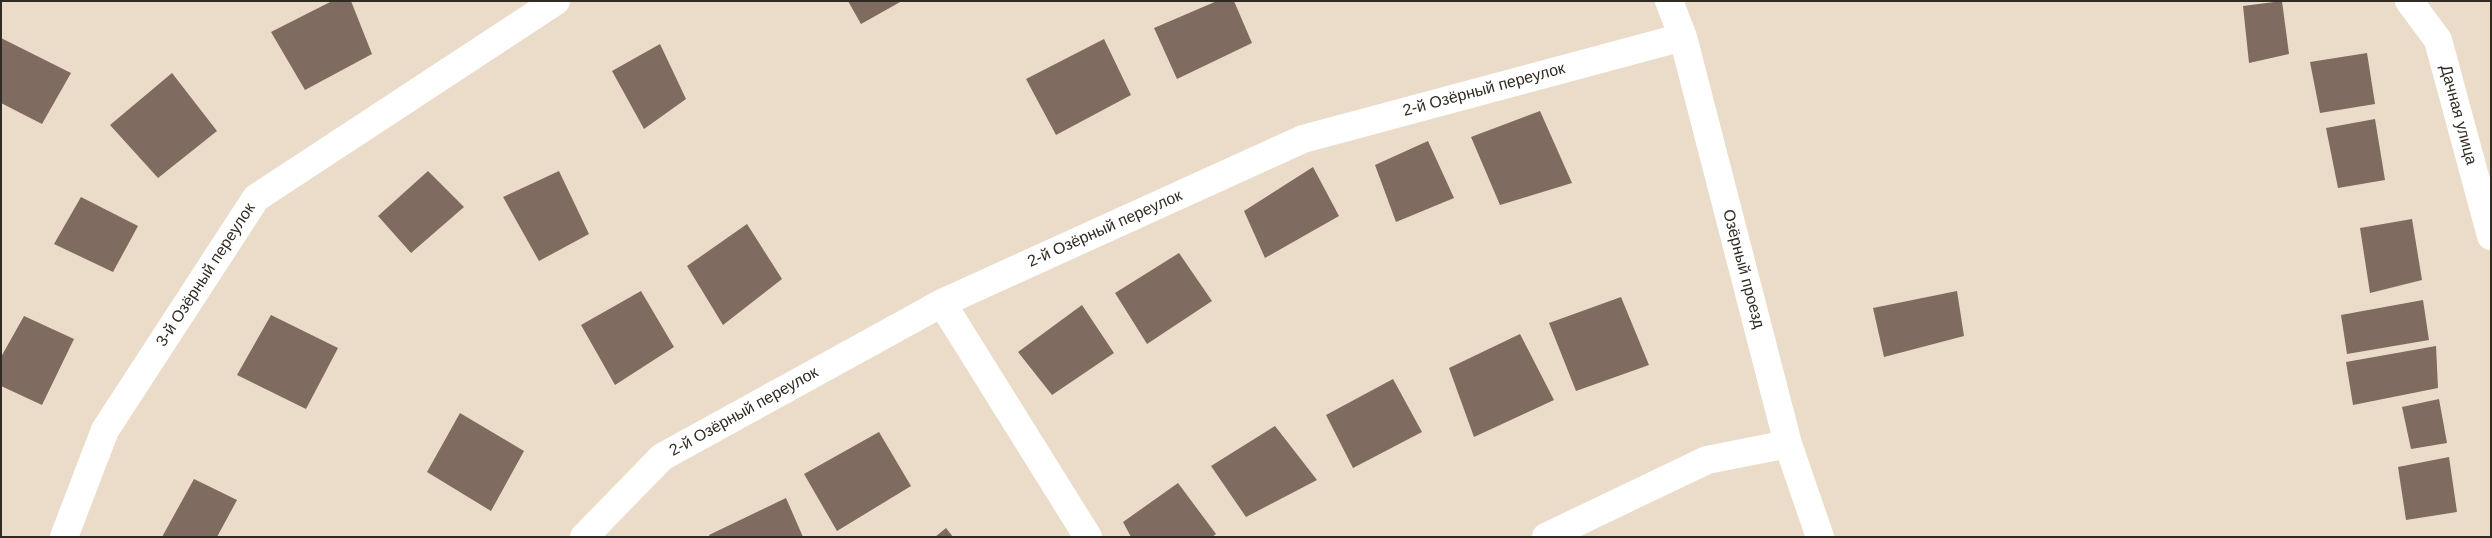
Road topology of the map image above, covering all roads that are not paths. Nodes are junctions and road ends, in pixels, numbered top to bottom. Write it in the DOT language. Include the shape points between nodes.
graph roads {
  1 [pos="556,1"];
  2 [pos="1669,1"];
  3 [pos="2409,1"];
  4 [pos="1683,37"];
  5 [pos="2491,236"];
  6 [pos="942,303"];
  7 [pos="1788,444"];
  8 [pos="64,537"];
  9 [pos="584,537"];
  10 [pos="1088,537"];
  11 [pos="1546,537"];
  12 [pos="1820,537"];
  1 -- 8 [label="street, 3-й Озёрный переулок" via="256,198 105,430"];
  2 -- 4 [label="street, Озёрный проезд"];
  3 -- 5 [label="street, Дачная улица" via="2438,40"];
  4 -- 6 [label="street, 2-й Озёрный переулок" via="1303,139"];
  4 -- 7 [label="street, Озёрный проезд"];
  6 -- 9 [label="street, 2-й Озёрный переулок" via="662,457"];
  6 -- 10 [label="street"];
  7 -- 11 [label="street" via="1707,460"];
  7 -- 12 [label="street, Озёрный проезд"];
}
